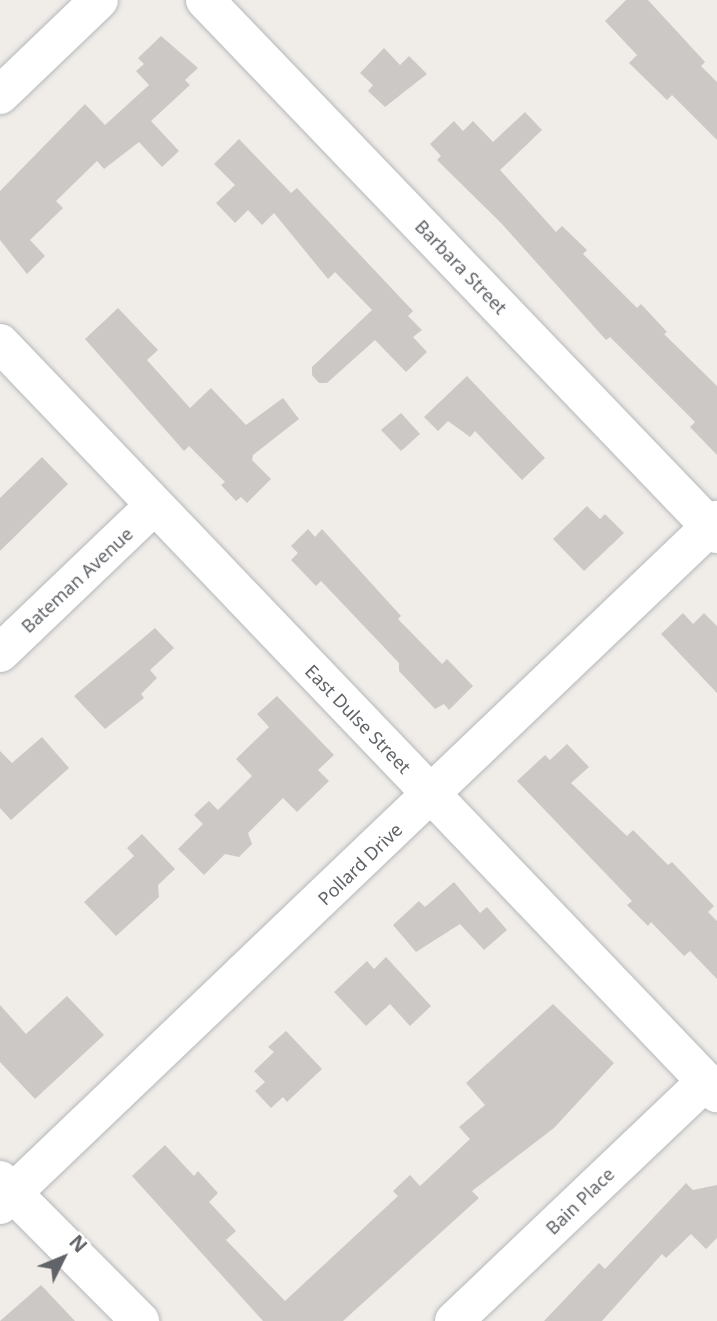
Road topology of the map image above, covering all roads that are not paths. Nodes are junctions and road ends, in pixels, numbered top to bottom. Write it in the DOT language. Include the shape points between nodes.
graph roads {
  1 [pos="99,0"];
  2 [pos="205,0"];
  3 [pos="0,95"];
  4 [pos="0,343"];
  5 [pos="155,506"];
  6 [pos="715,527"];
  7 [pos="0,653"];
  8 [pos="432,795"];
  9 [pos="711,1087"];
  10 [pos="4,1193"];
  11 [pos="140,1321"];
  12 [pos="454,1321"];
  1 -- 3 [label="street"];
  2 -- 6 [label="street, Barbara Street"];
  4 -- 5 [label="street, East Dulse Street"];
  5 -- 7 [label="street, Bateman Avenue"];
  5 -- 8 [label="street, East Dulse Street"];
  6 -- 8 [label="street, Pollard Drive"];
  8 -- 9 [label="street, East Dulse Street"];
  8 -- 10 [label="street, Pollard Drive"];
  9 -- 12 [label="street, Bain Place"];
  10 -- 11 [label="street"];
}
